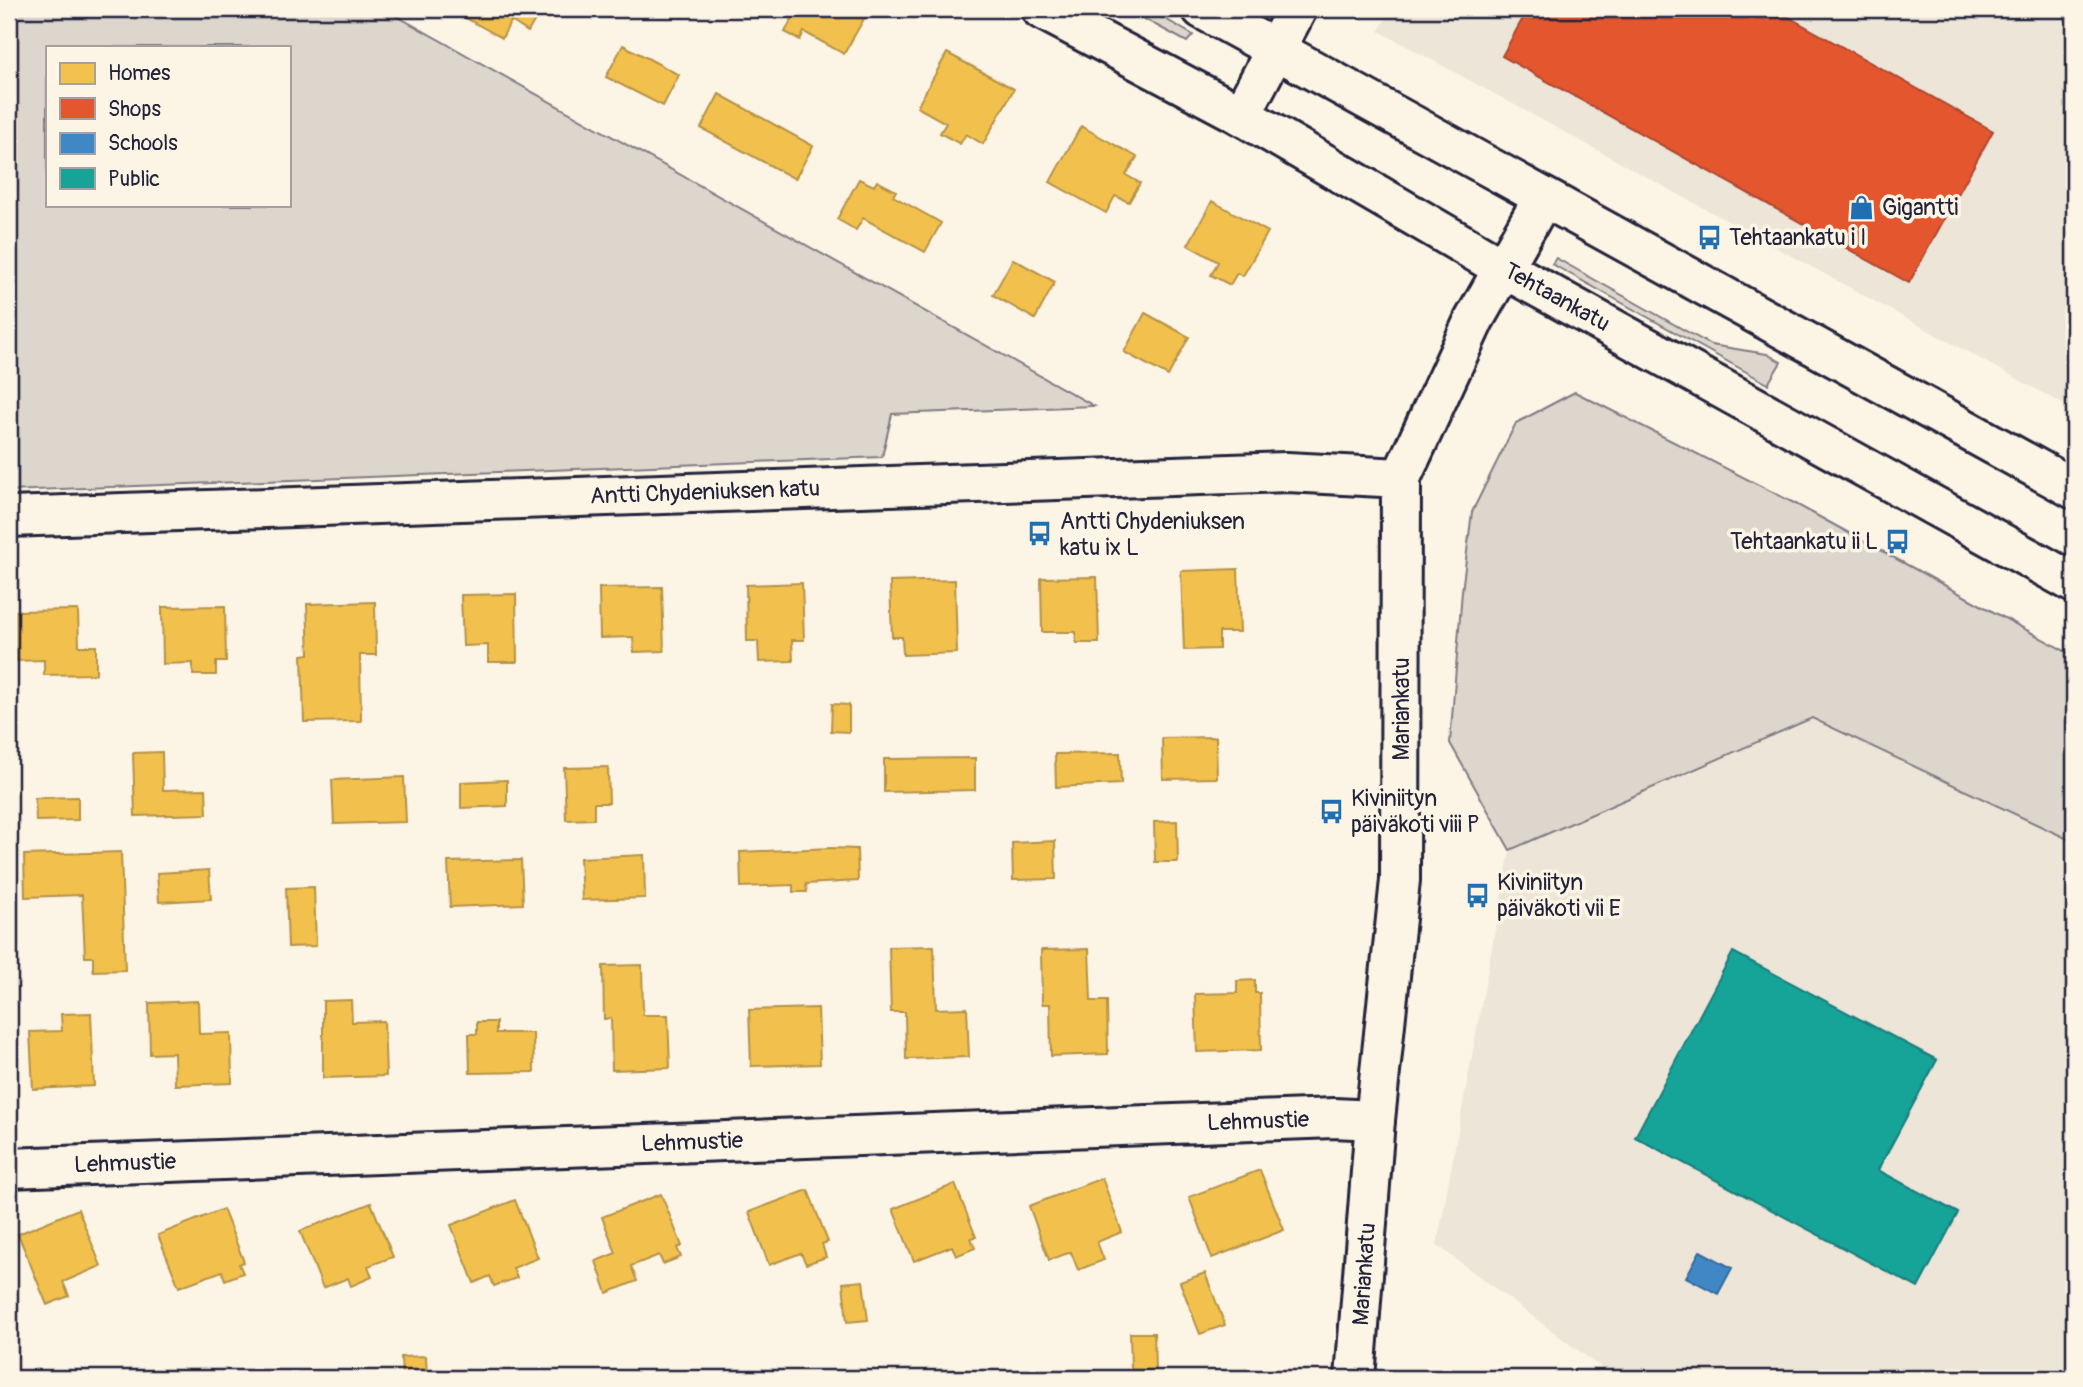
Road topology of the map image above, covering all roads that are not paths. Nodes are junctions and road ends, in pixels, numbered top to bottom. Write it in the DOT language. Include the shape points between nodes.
graph roads {
  1 [pos="1041,9"];
  2 [pos="1202,9"];
  3 [pos="1297,9"];
  4 [pos="1275,49"];
  5 [pos="1241,115"];
  6 [pos="1543,198"];
  7 [pos="1503,268"];
  8 [pos="1401,478"];
  9 [pos="2074,489"];
  10 [pos="9,517"];
  11 [pos="2074,583"];
  12 [pos="1375,1120"];
  13 [pos="9,1168"];
  14 [pos="1355,1378"];
  1 -- 5 [label="main road, Tehtaankatu"];
  2 -- 4 [label="main road"];
  3 -- 4 [label="main road"];
  4 -- 5 [label="main road"];
  4 -- 6 [label="main road"];
  5 -- 7 [label="main road, Tehtaankatu"];
  6 -- 7 [label="main road, Mariankatu"];
  6 -- 9 [label="main road"];
  7 -- 8 [label="main road, Mariankatu"];
  7 -- 11 [label="main road, Tehtaankatu"];
  8 -- 10 [label="main road, Antti Chydeniuksen katu" via="1287,472"];
  8 -- 12 [label="main road, Mariankatu" via="1400,880"];
  12 -- 13 [label="main road, Lehmustie"];
  12 -- 14 [label="main road, Mariankatu"];
}
